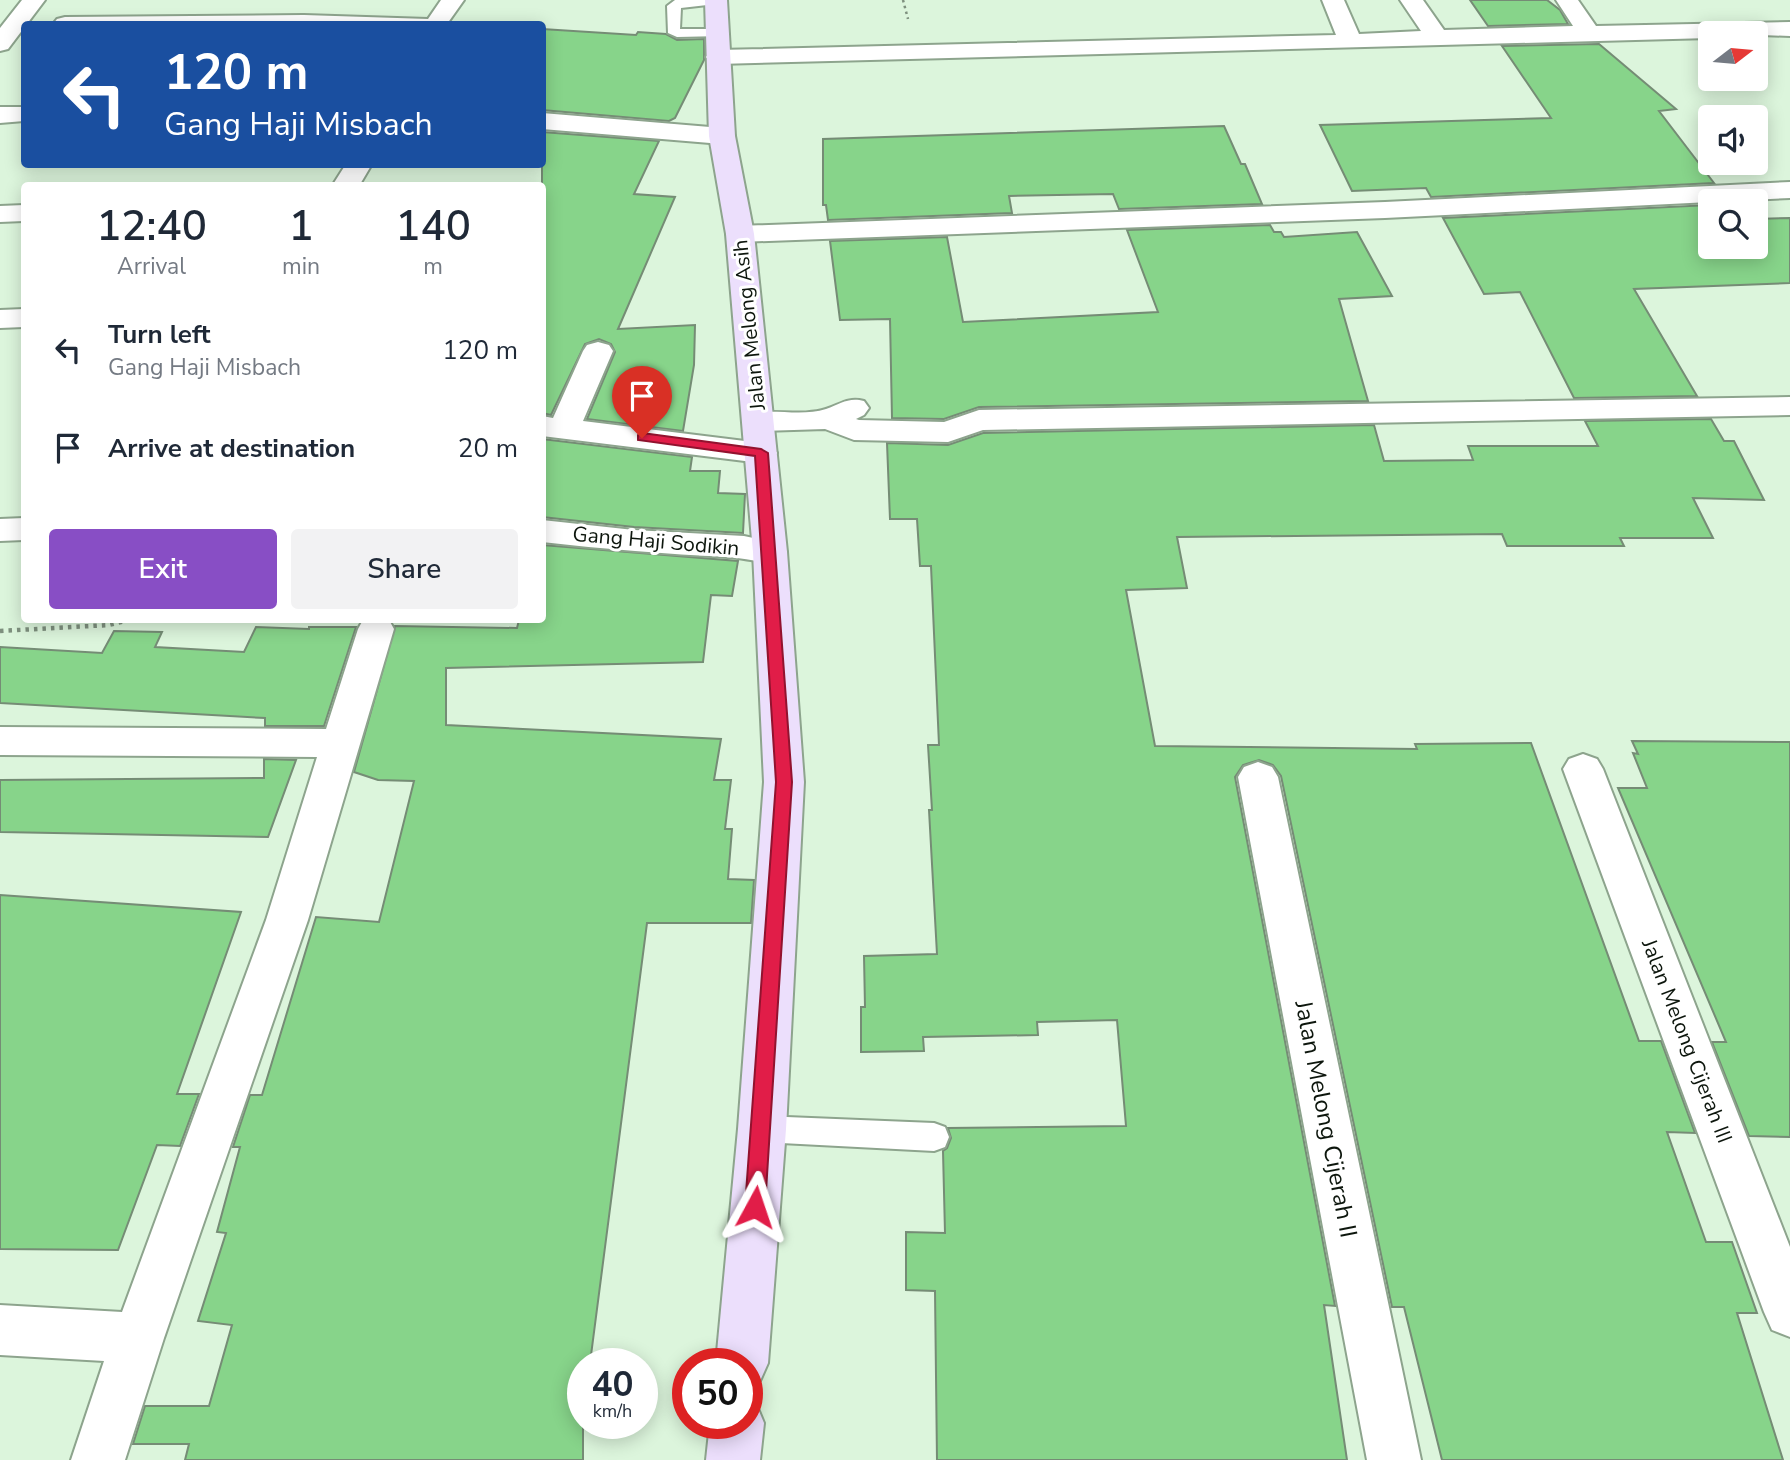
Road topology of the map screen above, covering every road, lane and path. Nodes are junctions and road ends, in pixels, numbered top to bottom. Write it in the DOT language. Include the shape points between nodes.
graph roads {
  1 [pos="34,0"];
  2 [pos="453,0"];
  3 [pos="1333,0"];
  4 [pos="1411,0"];
  5 [pos="1567,0"];
  6 [pos="1754,7"];
  7 [pos="21,21"];
  8 [pos="438,21"];
  9 [pos="19,25"];
  10 [pos="717,28"];
  11 [pos="1589,33"];
  12 [pos="1787,33"];
  13 [pos="1438,38"];
  14 [pos="1351,42"];
  15 [pos="0,44"];
  16 [pos="1565,46"];
  17 [pos="21,114"];
  18 [pos="0,115"];
  19 [pos="546,121"];
  20 [pos="722,136"];
  21 [pos="1790,190"];
  22 [pos="21,213"];
  23 [pos="0,214"];
  24 [pos="740,234"];
  25 [pos="21,318"];
  26 [pos="0,319"];
  27 [pos="598,351"];
  28 [pos="1790,405"];
  29 [pos="554,426"];
  30 [pos="760,437"];
  31 [pos="21,529"];
  32 [pos="0,530"];
  33 [pos="546,531"];
  34 [pos="770,552"];
  35 [pos="117,623"];
  36 [pos="376,629"];
  37 [pos="0,631"];
  38 [pos="0,741"];
  39 [pos="340,743"];
  40 [pos="1583,769"];
  41 [pos="1258,777"];
  42 [pos="762,1129"];
  43 [pos="934,1137"];
  44 [pos="1790,1312"];
  45 [pos="0,1330"];
  46 [pos="138,1338"];
  47 [pos="743,1348"];
  48 [pos="735,1439"];
  49 [pos="98,1460"];
  50 [pos="733,1460"];
  51 [pos="1394,1460"];
  1 -- 7 [label="street"];
  2 -- 8 [label="street"];
  3 -- 14 [label="street"];
  4 -- 13 [label="street"];
  5 -- 11 [label="street"];
  6 -- 12 [label="street"];
  9 -- 15 [label="street"];
  10 -- 14 [label="street"];
  10 -- 16 [label="street"];
  10 -- 20 [label="main road, Jalan Melong Asih"];
  11 -- 12 [label="street"];
  11 -- 13 [label="street"];
  13 -- 14 [label="street"];
  17 -- 18 [label="street"];
  19 -- 20 [label="street"];
  20 -- 24 [label="main road, Jalan Melong Asih"];
  21 -- 24 [label="street"];
  22 -- 23 [label="street"];
  24 -- 30 [label="main road, Jalan Melong Asih"];
  25 -- 26 [label="street"];
  27 -- 29 [label="street"];
  28 -- 30 [label="street" via="979,421 948,432 854,430 830,419"];
  29 -- 30 [label="street"];
  30 -- 34 [label="main road, Jalan Melong Asih"];
  31 -- 32 [label="street"];
  33 -- 34 [label="street, Gang Haji Sodikin"];
  34 -- 42 [label="main road, Jalan Melong Asih" via="784,782"];
  35 -- 37 [label="path"];
  36 -- 39 [label="street"];
  38 -- 39 [label="street"];
  39 -- 46 [label="street" via="288,920"];
  40 -- 44 [label="street, Jalan Melong Cijerah III"];
  41 -- 51 [label="street, Jalan Melong Cijerah II"];
  42 -- 43 [label="lane"];
  42 -- 47 [label="main road, Jalan Melong Asih"];
  45 -- 46 [label="street"];
  46 -- 49 [label="street"];
  48 -- 50 [label="main road"];
}
